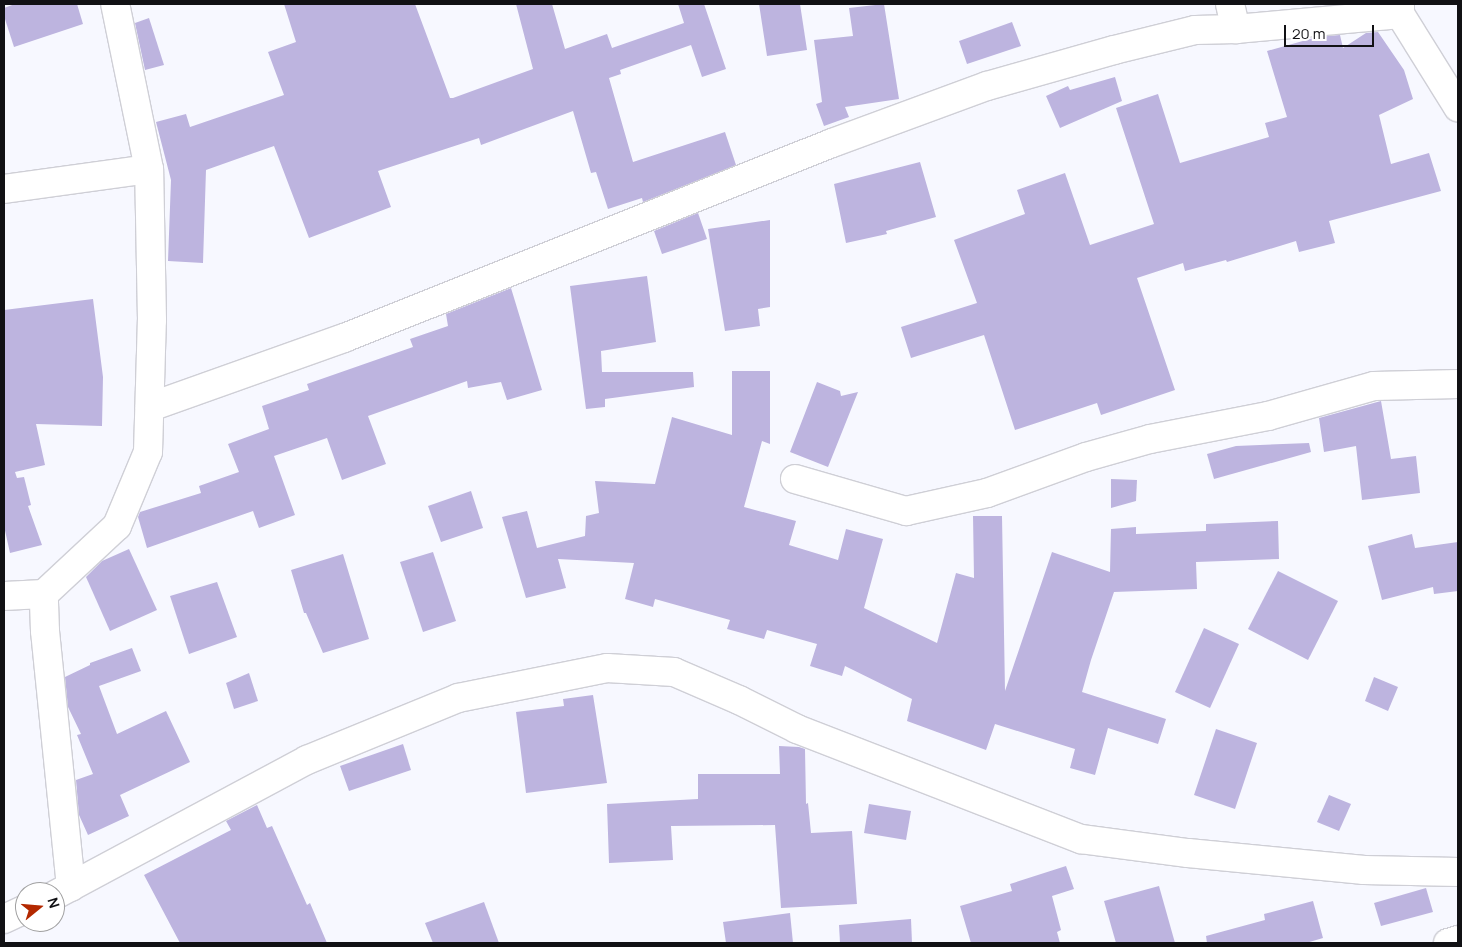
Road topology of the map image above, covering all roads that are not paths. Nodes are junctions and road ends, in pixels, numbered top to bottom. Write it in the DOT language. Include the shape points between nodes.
graph roads {
  1 [pos="115,4"];
  2 [pos="1400,9"];
  3 [pos="1233,16"];
  4 [pos="1458,107"];
  5 [pos="149,169"];
  6 [pos="4,189"];
  7 [pos="1458,384"];
  8 [pos="150,407"];
  9 [pos="795,479"];
  10 [pos="44,594"];
  11 [pos="4,596"];
  12 [pos="1458,872"];
  13 [pos="62,882"];
  14 [pos="65,890"];
  15 [pos="1458,940"];
  16 [pos="1448,943"];
  1 -- 5 [label="street"];
  2 -- 3 [label="street"];
  2 -- 4 [label="street"];
  3 -- 8 [label="street" via="1195,30 987,86 832,143 344,338"];
  5 -- 6 [label="street"];
  5 -- 8 [label="street"];
  7 -- 9 [label="street" via="1374,386 1268,416 1150,439 1086,456 987,493 906,511"];
  8 -- 10 [label="street" via="148,452 117,526"];
  10 -- 11 [label="street"];
  10 -- 13 [label="street"];
  12 -- 14 [label="street" via="1364,870 1081,839 797,729 674,672 607,668 458,698 414,716 307,760"];
  15 -- 16 [label="street"];
}
